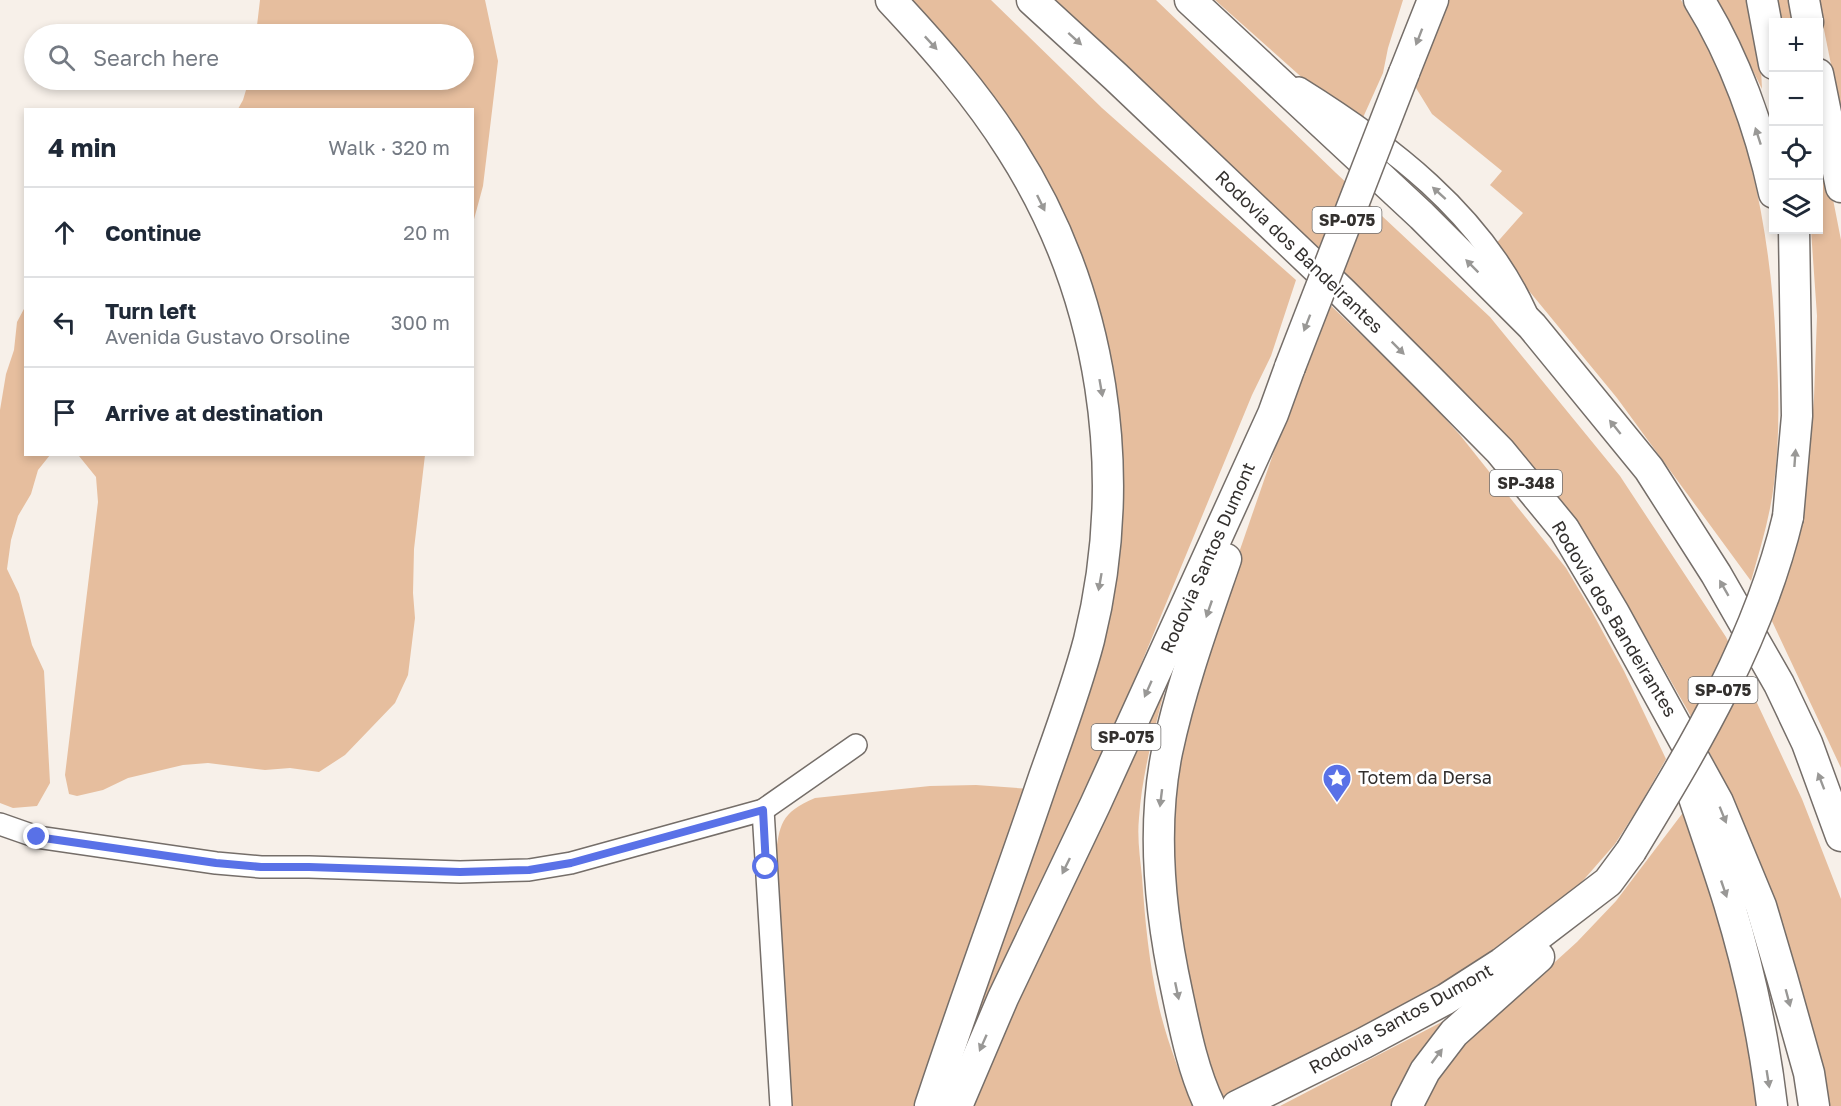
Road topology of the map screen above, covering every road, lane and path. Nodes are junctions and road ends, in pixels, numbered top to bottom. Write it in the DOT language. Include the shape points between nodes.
graph roads {
  1 [pos="891,0"];
  2 [pos="1032,0"];
  3 [pos="1190,0"];
  4 [pos="1433,0"];
  5 [pos="1699,0"];
  6 [pos="1762,0"];
  7 [pos="1804,0"];
  8 [pos="1807,18"];
  9 [pos="1769,41"];
  10 [pos="1823,99"];
  11 [pos="1771,180"];
  12 [pos="1841,187"];
  13 [pos="1782,234"];
  14 [pos="1794,234"];
  15 [pos="1796,329"];
  16 [pos="1273,414"];
  17 [pos="1659,694"];
  18 [pos="856,745"];
  19 [pos="763,810"];
  20 [pos="0,824"];
  21 [pos="1841,836"];
  22 [pos="1608,882"];
  23 [pos="1247,1101"];
  24 [pos="780,1106"];
  25 [pos="930,1106"];
  26 [pos="957,1106"];
  27 [pos="1210,1106"];
  28 [pos="1407,1106"];
  29 [pos="1772,1106"];
  30 [pos="1814,1106"];
  1 -- 25 [label="highway, one-way" via="981,104 1035,191 1070,266 1086,318 1098,370 1107,442 1107,519 1089,640"];
  2 -- 17 [label="highway, Rodovia dos Bandeirantes / SP-348, one-way" via="1342,292 1500,451 1564,529"];
  21 -- 3 [label="highway, one-way" via="1807,743 1779,684 1716,574 1649,469 1532,326 1422,216"];
  4 -- 16 [label="highway, Rodovia Santos Dumont / SP-075, one-way, bridge"];
  11 -- 5 [label="highway, one-way" via="1729,57"];
  6 -- 9 [label="highway"];
  7 -- 8 [label="highway"];
  10 -- 12 [label="highway"];
  13 -- 15 [label="highway"];
  14 -- 15 [label="highway"];
  22 -- 15 [label="highway, Rodovia Santos Dumont / SP-075, one-way, bridge" via="1681,769 1743,650 1764,598 1788,517 1794,468"];
  16 -- 26 [label="highway, Rodovia Santos Dumont / SP-075, one-way" via="1003,998"];
  16 -- 27 [label="highway, one-way" via="1185,678 1167,753 1159,817 1167,948 1192,1056"];
  17 -- 29 [label="highway, one-way" via="1730,904 1751,987"];
  17 -- 30 [label="highway, Rodovia dos Bandeirantes / SP-348, one-way" via="1718,802 1761,906 1809,1073"];
  18 -- 19 [label="street"];
  19 -- 20 [label="street" via="571,863 529,870 460,872 216,863 37,837"];
  19 -- 24 [label="street"];
  22 -- 23 [label="highway, Rodovia Santos Dumont / SP-075" via="1502,963 1446,999"];
  28 -- 22 [label="highway, one-way" via="1425,1071 1454,1033 1569,927"];
}
